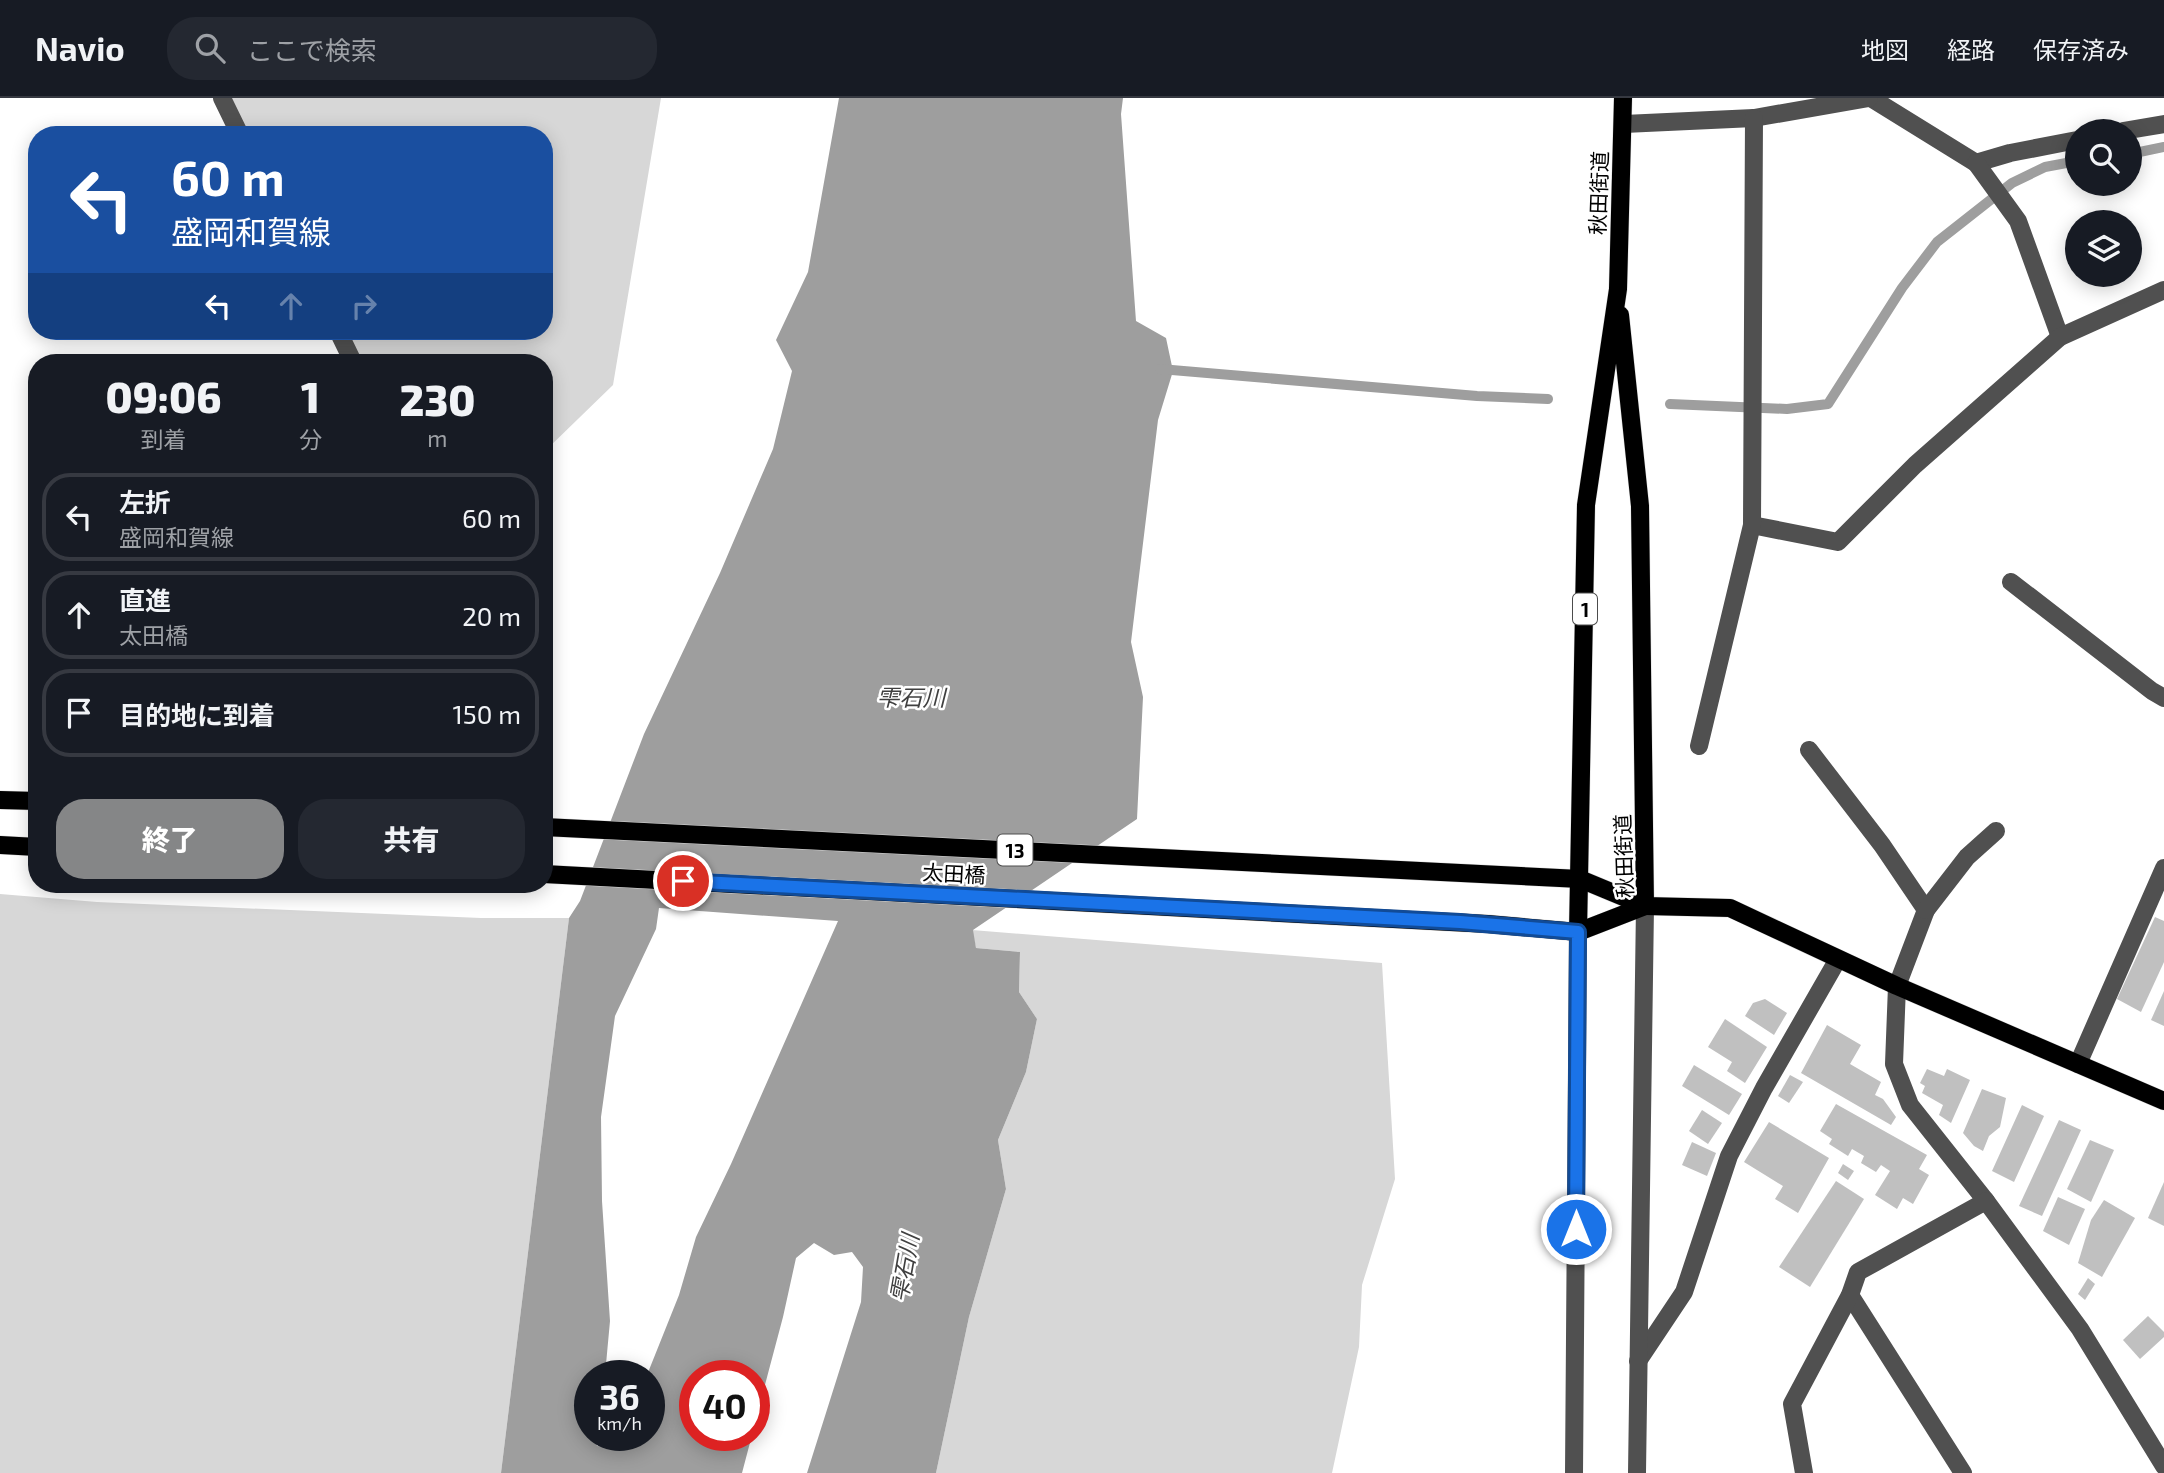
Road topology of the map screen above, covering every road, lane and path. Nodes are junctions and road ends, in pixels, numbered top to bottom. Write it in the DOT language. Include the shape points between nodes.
graph roads {
  1 [pos="222,98"];
  2 [pos="1623,98"];
  3 [pos="1870,98"];
  4 [pos="1754,118"];
  5 [pos="1624,124"];
  6 [pos="2164,124"];
  7 [pos="236,126"];
  8 [pos="2142,128"];
  9 [pos="2065,142"];
  10 [pos="1976,163"];
  11 [pos="1618,289"];
  12 [pos="2164,290"];
  13 [pos="2060,337"];
  14 [pos="1752,525"];
  15 [pos="2011,582"];
  16 [pos="2164,698"];
  17 [pos="1699,746"];
  18 [pos="1809,750"];
  19 [pos="0,800"];
  20 [pos="28,802"];
  21 [pos="553,827"];
  22 [pos="1996,831"];
  23 [pos="0,845"];
  24 [pos="28,847"];
  25 [pos="2164,868"];
  26 [pos="553,874"];
  27 [pos="1580,879"];
  28 [pos="1645,906"];
  29 [pos="1926,909"];
  30 [pos="1578,932"];
  31 [pos="1838,959"];
  32 [pos="1897,986"];
  33 [pos="2078,1064"];
  34 [pos="2164,1101"];
  35 [pos="1986,1201"];
  36 [pos="1850,1295"];
  37 [pos="1638,1361"];
  38 [pos="2164,1466"];
  39 [pos="1574,1473"];
  40 [pos="1637,1473"];
  41 [pos="1804,1473"];
  42 [pos="1963,1473"];
  1 -- 7 [label="street"];
  2 -- 5 [label="main road, 秋田街道 / 1"];
  3 -- 4 [label="street"];
  3 -- 10 [label="street"];
  4 -- 5 [label="street"];
  4 -- 14 [label="street"];
  5 -- 11 [label="main road, 秋田街道 / 1"];
  6 -- 8 [label="street"];
  9 -- 10 [label="street"];
  10 -- 13 [label="street" via="2018,221"];
  11 -- 27 [label="main road, 秋田街道 / 1" via="1586,505"];
  11 -- 28 [label="main road, 秋田街道 / 1" via="1640,506"];
  12 -- 13 [label="street"];
  13 -- 14 [label="street" via="1914,465 1838,542"];
  14 -- 17 [label="street"];
  15 -- 16 [label="street"];
  18 -- 29 [label="street"];
  19 -- 20 [label="main road"];
  21 -- 27 [label="main road, 太田橋 / 13"];
  22 -- 29 [label="street" via="1967,857"];
  23 -- 24 [label="main road"];
  25 -- 33 [label="street"];
  26 -- 30 [label="main road, 太田橋"];
  27 -- 28 [label="main road, 13"];
  27 -- 30 [label="main road, 秋田街道 / 1"];
  28 -- 30 [label="main road"];
  28 -- 31 [label="main road, 秋田街道" via="1730,908"];
  28 -- 37 [label="street"];
  29 -- 32 [label="street"];
  30 -- 39 [label="street"];
  31 -- 32 [label="main road, 秋田街道"];
  31 -- 37 [label="street" via="1730,1156 1684,1292"];
  32 -- 33 [label="main road, 秋田街道"];
  32 -- 35 [label="street" via="1894,1064 1910,1105"];
  33 -- 34 [label="main road, 秋田街道"];
  35 -- 36 [label="street" via="1858,1272"];
  35 -- 38 [label="street" via="2080,1329"];
  36 -- 41 [label="street" via="1793,1404"];
  36 -- 42 [label="street"];
  37 -- 40 [label="street"];
}
